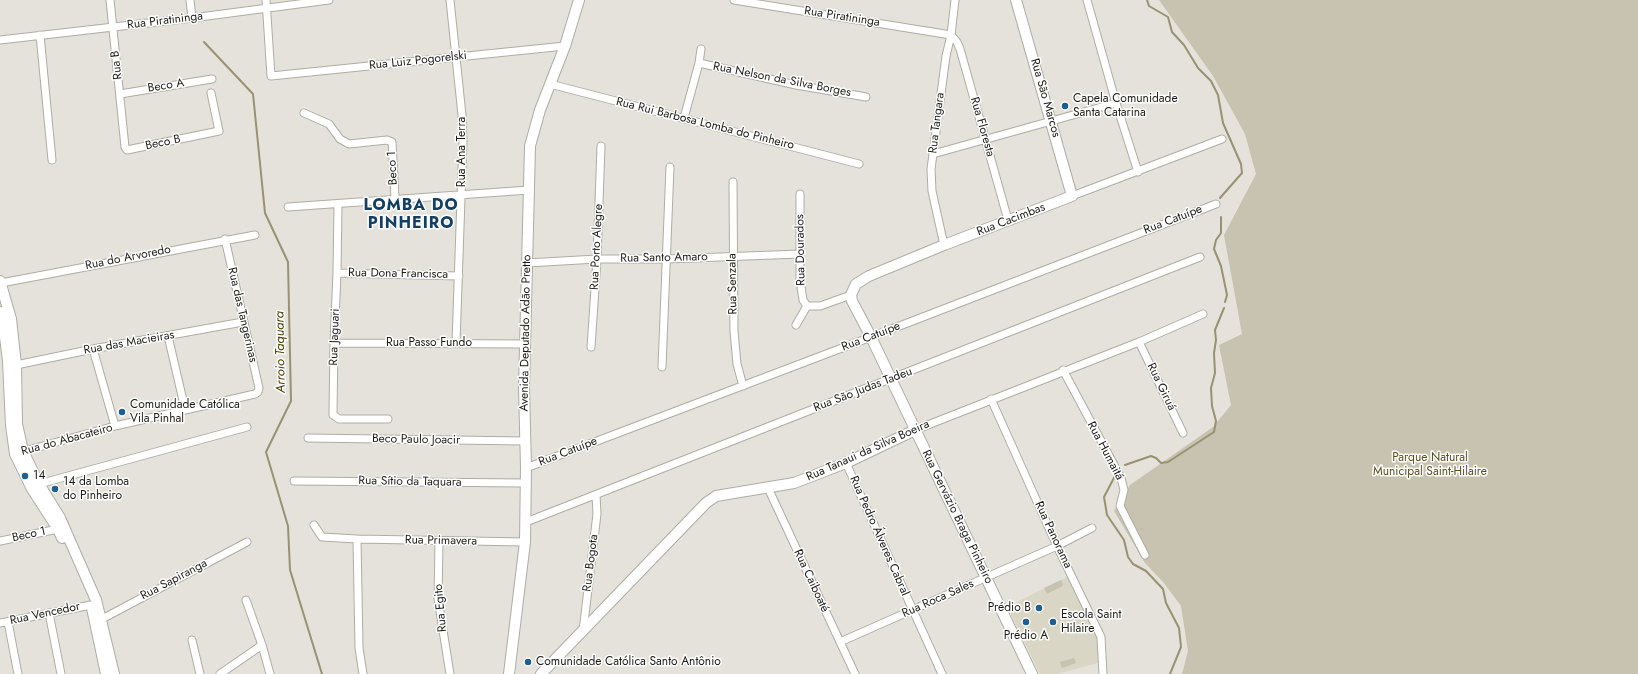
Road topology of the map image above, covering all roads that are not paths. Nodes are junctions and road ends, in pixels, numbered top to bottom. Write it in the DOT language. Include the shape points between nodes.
graph roads {
  1 [pos="110,0"];
  2 [pos="190,0"];
  3 [pos="266,0"];
  4 [pos="329,0"];
  5 [pos="450,0"];
  6 [pos="579,0"];
  7 [pos="734,0"];
  8 [pos="955,0"];
  9 [pos="1016,0"];
  10 [pos="1087,0"];
  11 [pos="267,8"];
  12 [pos="192,18"];
  13 [pos="113,27"];
  14 [pos="40,35"];
  15 [pos="951,35"];
  16 [pos="0,40"];
  17 [pos="565,46"];
  18 [pos="701,49"];
  19 [pos="456,58"];
  20 [pos="699,63"];
  21 [pos="212,79"];
  22 [pos="550,84"];
  23 [pos="212,93"];
  24 [pos="120,94"];
  25 [pos="866,97"];
  26 [pos="1116,103"];
  27 [pos="304,113"];
  28 [pos="684,118"];
  29 [pos="1051,121"];
  30 [pos="124,130"];
  31 [pos="985,140"];
  32 [pos="1222,140"];
  33 [pos="601,146"];
  34 [pos="933,154"];
  35 [pos="52,160"];
  36 [pos="860,164"];
  37 [pos="670,167"];
  38 [pos="1138,172"];
  39 [pos="733,182"];
  40 [pos="529,190"];
  41 [pos="800,194"];
  42 [pos="462,195"];
  43 [pos="1072,196"];
  44 [pos="395,198"];
  45 [pos="338,204"];
  46 [pos="1216,204"];
  47 [pos="288,207"];
  48 [pos="1008,220"];
  49 [pos="255,234"];
  50 [pos="225,239"];
  51 [pos="944,245"];
  52 [pos="800,254"];
  53 [pos="733,257"];
  54 [pos="1200,257"];
  55 [pos="597,259"];
  56 [pos="666,259"];
  57 [pos="527,263"];
  58 [pos="337,273"];
  59 [pos="459,276"];
  60 [pos="0,282"];
  61 [pos="851,295"];
  62 [pos="807,306"];
  63 [pos="0,312"];
  64 [pos="1202,314"];
  65 [pos="243,322"];
  66 [pos="796,325"];
  67 [pos="168,336"];
  68 [pos="871,337"];
  69 [pos="1139,342"];
  70 [pos="334,343"];
  71 [pos="456,343"];
  72 [pos="525,344"];
  73 [pos="591,347"];
  74 [pos="93,349"];
  75 [pos="3,350"];
  76 [pos="16,365"];
  77 [pos="662,367"];
  78 [pos="1063,370"];
  79 [pos="891,379"];
  80 [pos="743,386"];
  81 [pos="258,392"];
  82 [pos="991,399"];
  83 [pos="185,409"];
  84 [pos="388,419"];
  85 [pos="115,426"];
  86 [pos="247,427"];
  87 [pos="915,430"];
  88 [pos="1183,433"];
  89 [pos="308,438"];
  90 [pos="525,441"];
  91 [pos="19,453"];
  92 [pos="846,463"];
  93 [pos="526,468"];
  94 [pos="294,481"];
  95 [pos="526,483"];
  96 [pos="39,484"];
  97 [pos="768,488"];
  98 [pos="596,495"];
  99 [pos="526,522"];
  100 [pos="314,525"];
  101 [pos="1092,528"];
  102 [pos="58,529"];
  103 [pos="357,539"];
  104 [pos="0,541"];
  105 [pos="439,541"];
  106 [pos="247,542"];
  107 [pos="525,542"];
  108 [pos="1057,546"];
  109 [pos="1145,555"];
  110 [pos="986,577"];
  111 [pos="246,600"];
  112 [pos="91,605"];
  113 [pos="913,611"];
  114 [pos="49,613"];
  115 [pos="102,619"];
  116 [pos="8,622"];
  117 [pos="0,623"];
  118 [pos="583,631"];
  119 [pos="192,640"];
  120 [pos="840,642"];
  121 [pos="262,645"];
  122 [pos="18,674"];
  123 [pos="61,674"];
  124 [pos="106,674"];
  125 [pos="114,674"];
  126 [pos="200,674"];
  127 [pos="220,674"];
  128 [pos="270,674"];
  129 [pos="363,674"];
  130 [pos="450,674"];
  131 [pos="509,674"];
  132 [pos="541,674"];
  133 [pos="855,674"];
  134 [pos="942,674"];
  135 [pos="1032,674"];
  136 [pos="1103,674"];
  1 -- 13 [label="street, Rua B"];
  2 -- 12 [label="street"];
  3 -- 11 [label="street"];
  4 -- 11 [label="street, Rua Piratininga"];
  5 -- 19 [label="street, Rua Ana Terra"];
  6 -- 17 [label="street, Avenida Deputado Adão Pretto"];
  7 -- 15 [label="street, Rua Piratininga"];
  8 -- 15 [label="street, Rua Tangara"];
  9 -- 29 [label="street, Rua São Marcos"];
  10 -- 26 [label="street"];
  11 -- 12 [label="street, Rua Piratininga"];
  11 -- 19 [label="street, Rua Luiz Pogorelski" via="271,76"];
  12 -- 13 [label="street, Rua Piratininga"];
  13 -- 14 [label="street, Rua Piratininga"];
  13 -- 24 [label="street, Rua B"];
  14 -- 16 [label="street, Rua Piratininga"];
  14 -- 35 [label="street"];
  15 -- 31 [label="street, Rua Floresta" via="960,49"];
  15 -- 34 [label="street, Rua Tangara"];
  17 -- 19 [label="street, Rua Luiz Pogorelski"];
  17 -- 22 [label="street, Avenida Deputado Adão Pretto"];
  18 -- 20 [label="street"];
  19 -- 42 [label="street, Rua Ana Terra" via="462,115"];
  20 -- 25 [label="street, Rua Nelson da Silva Borges" via="796,85"];
  20 -- 28 [label="street"];
  21 -- 24 [label="street, Beco A"];
  22 -- 28 [label="street, Rua Rui Barbosa Lomba do Pinheiro"];
  22 -- 40 [label="street, Avenida Deputado Adão Pretto" via="530,146"];
  23 -- 30 [label="street, Beco B" via="219,131 129,150 125,147"];
  24 -- 30 [label="street, Rua B"];
  26 -- 29 [label="street"];
  26 -- 38 [label="street"];
  27 -- 44 [label="street, Beco 1" via="329,124 348,144 387,140 392,142"];
  28 -- 36 [label="street, Rua Rui Barbosa Lomba do Pinheiro"];
  29 -- 31 [label="street"];
  29 -- 43 [label="street, Rua São Marcos"];
  31 -- 34 [label="street"];
  31 -- 48 [label="street, Rua Floresta"];
  32 -- 38 [label="street, Rua Cacimbas"];
  33 -- 55 [label="street, Rua Porto Alegre"];
  34 -- 51 [label="street, Rua Tangara" via="930,169 932,191"];
  37 -- 56 [label="street"];
  38 -- 43 [label="street, Rua Cacimbas"];
  39 -- 53 [label="street, Rua Senzala"];
  40 -- 42 [label="street"];
  40 -- 57 [label="street, Avenida Deputado Adão Pretto"];
  41 -- 52 [label="street, Rua Dourados"];
  42 -- 44 [label="street"];
  42 -- 59 [label="street, Rua Ana Terra"];
  43 -- 48 [label="street, Rua Cacimbas"];
  44 -- 45 [label="street"];
  45 -- 47 [label="street"];
  45 -- 58 [label="street, Rua Jaguari"];
  46 -- 68 [label="street, Rua Catuípe"];
  48 -- 51 [label="street, Rua Cacimbas"];
  49 -- 50 [label="street, Rua do Arvoredo"];
  50 -- 60 [label="street, Rua do Arvoredo"];
  50 -- 65 [label="street, Rua das Tangerinas"];
  51 -- 61 [label="street, Rua Cacimbas" via="869,276 856,284"];
  52 -- 53 [label="street, Rua Santo Amaro"];
  52 -- 62 [label="street, Rua Dourados" via="800,280 803,300"];
  53 -- 56 [label="street, Rua Santo Amaro"];
  53 -- 80 [label="street, Rua Senzala" via="734,331 737,364"];
  54 -- 79 [label="street, Rua São Judas Tadeu"];
  55 -- 56 [label="street, Rua Santo Amaro"];
  55 -- 57 [label="street, Rua Santo Amaro"];
  55 -- 73 [label="street, Rua Porto Alegre"];
  56 -- 77 [label="street"];
  57 -- 72 [label="street, Avenida Deputado Adão Pretto"];
  58 -- 59 [label="street, Rua Dona Francisca"];
  58 -- 70 [label="street, Rua Jaguari"];
  59 -- 71 [label="street, Rua Ana Terra"];
  60 -- 76 [label="street" via="11,319"];
  61 -- 62 [label="street" via="820,306"];
  61 -- 68 [label="street, Rua Gervázio Braga Pinheiro"];
  62 -- 66 [label="street"];
  63 -- 75 [label="street" via="3,321"];
  64 -- 69 [label="street, Rua Tanaui da Silva Boeira"];
  65 -- 67 [label="street, Rua das Macieiras"];
  65 -- 81 [label="street, Rua das Tangerinas"];
  67 -- 74 [label="street, Rua das Macieiras"];
  67 -- 83 [label="street"];
  68 -- 79 [label="street, Rua Gervázio Braga Pinheiro"];
  68 -- 80 [label="street, Rua Catuípe"];
  69 -- 78 [label="street, Rua Tanaui da Silva Boeira"];
  69 -- 88 [label="street, Rua Giruá"];
  70 -- 71 [label="street, Rua Passo Fundo"];
  70 -- 84 [label="street, Rua Jaguari" via="333,415 340,419"];
  71 -- 72 [label="street, Rua Passo Fundo"];
  72 -- 90 [label="street, Avenida Deputado Adão Pretto"];
  74 -- 76 [label="street, Rua das Macieiras"];
  74 -- 85 [label="street"];
  75 -- 91 [label="street" via="10,425"];
  76 -- 91 [label="street"];
  78 -- 82 [label="street, Rua Tanaui da Silva Boeira"];
  78 -- 109 [label="street, Rua Humaitá" via="1121,478 1124,490 1120,506"];
  79 -- 87 [label="street, Rua Gervázio Braga Pinheiro"];
  79 -- 98 [label="street, Rua São Judas Tadeu"];
  80 -- 93 [label="street, Rua Catuípe"];
  81 -- 83 [label="street, Rua do Abacateiro"];
  82 -- 87 [label="street, Rua Tanaui da Silva Boeira"];
  82 -- 108 [label="street, Rua Panorama"];
  83 -- 85 [label="street, Rua do Abacateiro"];
  85 -- 91 [label="street, Rua do Abacateiro"];
  86 -- 96 [label="street"];
  87 -- 92 [label="street, Rua Tanaui da Silva Boeira"];
  87 -- 110 [label="street, Rua Gervázio Braga Pinheiro"];
  89 -- 90 [label="street, Beco Paulo Joacir"];
  90 -- 93 [label="street, Avenida Deputado Adão Pretto"];
  91 -- 96 [label="street"];
  91 -- 102 [label="street" via="32,489"];
  92 -- 97 [label="street, Rua Tanaui da Silva Boeira" via="794,483"];
  92 -- 113 [label="street, Rua Pedro Álveres Cabral"];
  93 -- 95 [label="street, Avenida Deputado Adão Pretto"];
  94 -- 95 [label="street, Rua Sítio da Taquara"];
  95 -- 99 [label="street, Avenida Deputado Adão Pretto"];
  96 -- 115 [label="street" via="60,518"];
  97 -- 118 [label="street, Rua Tanaui da Silva Boeira" via="716,496 706,503"];
  97 -- 120 [label="street, Rua Caiboaté"];
  98 -- 99 [label="street, Rua São Judas Tadeu"];
  98 -- 118 [label="street, Rua Bogota" via="597,514"];
  99 -- 107 [label="street, Avenida Deputado Adão Pretto"];
  100 -- 103 [label="street, Rua Primavera" via="322,537"];
  101 -- 108 [label="street, Rua Roca Sales"];
  102 -- 104 [label="street, Beco 1"];
  102 -- 112 [label="street"];
  103 -- 105 [label="street, Rua Primavera"];
  103 -- 129 [label="street" via="359,648"];
  105 -- 107 [label="street, Rua Primavera"];
  105 -- 130 [label="street, Rua Egito" via="438,599"];
  106 -- 115 [label="street, Rua Sapiranga"];
  107 -- 131 [label="street, Avenida Deputado Adão Pretto"];
  108 -- 110 [label="street, Rua Roca Sales"];
  108 -- 136 [label="street, Rua Panorama" via="1101,637"];
  110 -- 113 [label="street, Rua Roca Sales"];
  110 -- 135 [label="street, Rua Gervázio Braga Pinheiro"];
  111 -- 121 [label="street"];
  112 -- 114 [label="street, Rua Vencedor"];
  112 -- 124 [label="street"];
  113 -- 120 [label="street, Rua Roca Sales"];
  113 -- 134 [label="street, Rua Pedro Álveres Cabral"];
  114 -- 116 [label="street, Rua Vencedor"];
  114 -- 123 [label="street"];
  115 -- 125 [label="street"];
  116 -- 117 [label="street, Rua Vencedor"];
  116 -- 122 [label="street"];
  118 -- 132 [label="street, Rua Tanaui da Silva Boeira"];
  119 -- 126 [label="street"];
  120 -- 133 [label="street, Rua Caiboaté"];
  121 -- 127 [label="street"];
  121 -- 128 [label="street"];
}
